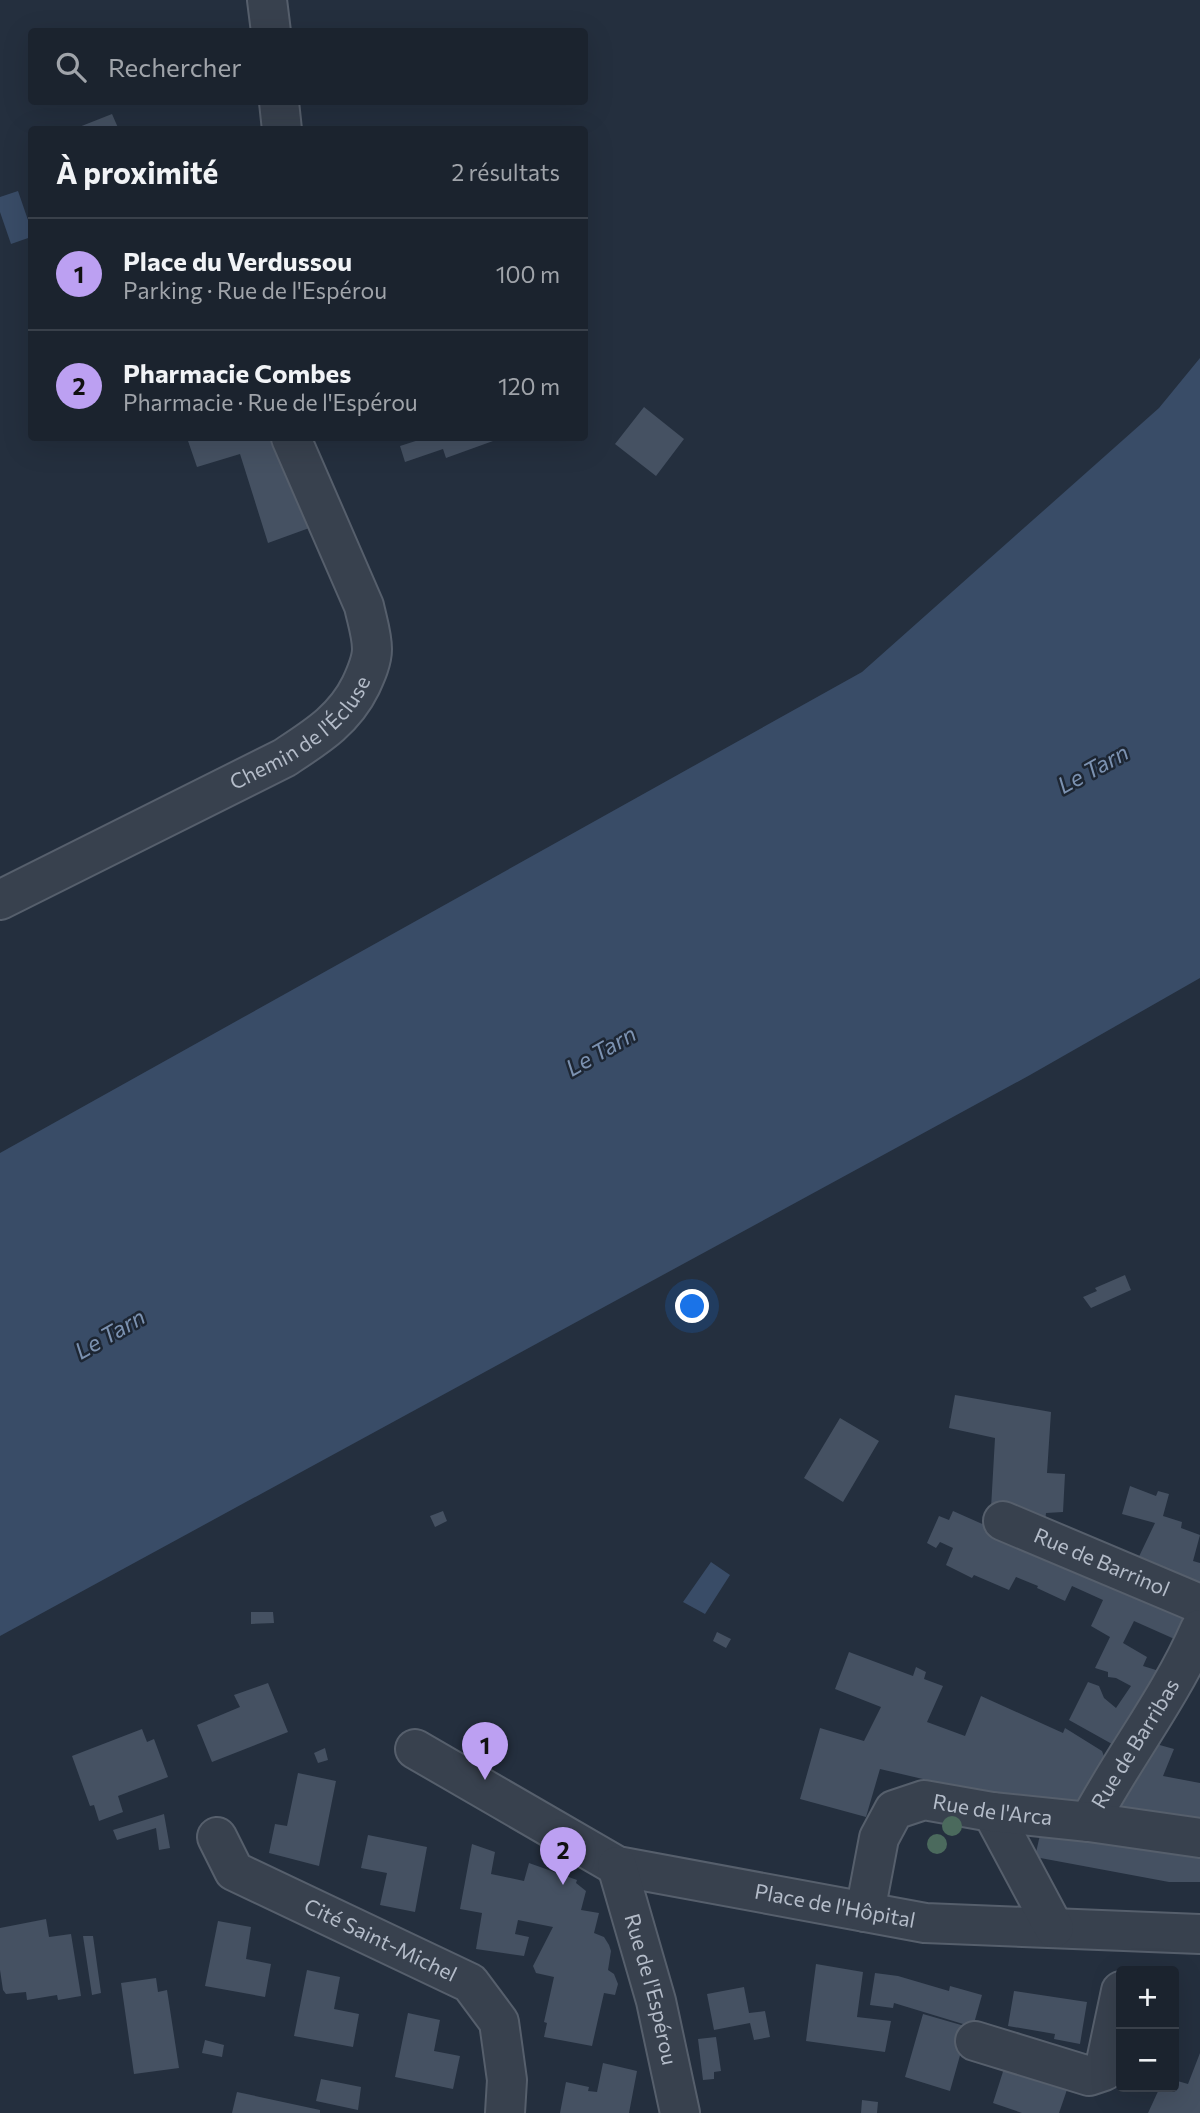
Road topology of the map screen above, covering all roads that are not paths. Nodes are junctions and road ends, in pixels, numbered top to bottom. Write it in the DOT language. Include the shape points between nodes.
graph roads {
  1 [pos="268,0"];
  2 [pos="271,28"];
  3 [pos="279,105"];
  4 [pos="282,126"];
  5 [pos="292,441"];
  6 [pos="0,900"];
  7 [pos="1003,1521"];
  8 [pos="1200,1604"];
  9 [pos="1200,1629"];
  10 [pos="415,1749"];
  11 [pos="992,1812"];
  12 [pos="1089,1822"];
  13 [pos="217,1837"];
  14 [pos="1200,1838"];
  15 [pos="617,1866"];
  16 [pos="864,1912"];
  17 [pos="1054,1928"];
  18 [pos="1134,1931"];
  19 [pos="1200,1934"];
  20 [pos="1126,1966"];
  21 [pos="1116,2015"];
  22 [pos="975,2041"];
  23 [pos="505,2113"];
  24 [pos="680,2113"];
  1 -- 2 [label="street"];
  3 -- 4 [label="street"];
  5 -- 6 [label="street, Chemin de l'Écluse" via="364,606 373,650 354,701 325,732 284,758"];
  7 -- 8 [label="street, Rue de Barrinol"];
  9 -- 12 [label="street, Rue de Barribas" via="1162,1704"];
  10 -- 15 [label="street, Place de l'Hôpital"];
  11 -- 12 [label="street, Rue de l'Arca"];
  11 -- 16 [label="street, Rue de l'Arca" via="924,1800 894,1810 879,1838"];
  11 -- 17 [label="street"];
  12 -- 14 [label="street, Rue de l'Arca"];
  13 -- 23 [label="street, Cité Saint-Michel" via="234,1871 470,1983 499,2022 507,2080"];
  15 -- 16 [label="street, Place de l'Hôpital"];
  15 -- 24 [label="street, Rue de l'Espérou" via="656,2001"];
  16 -- 17 [label="street, Place de l'Hôpital" via="925,1923"];
  17 -- 18 [label="street, Place de l'Hôpital"];
  18 -- 19 [label="street, Place de l'Hôpital"];
  18 -- 20 [label="street"];
  21 -- 22 [label="street" via="1104,2071 1089,2076"];
}
